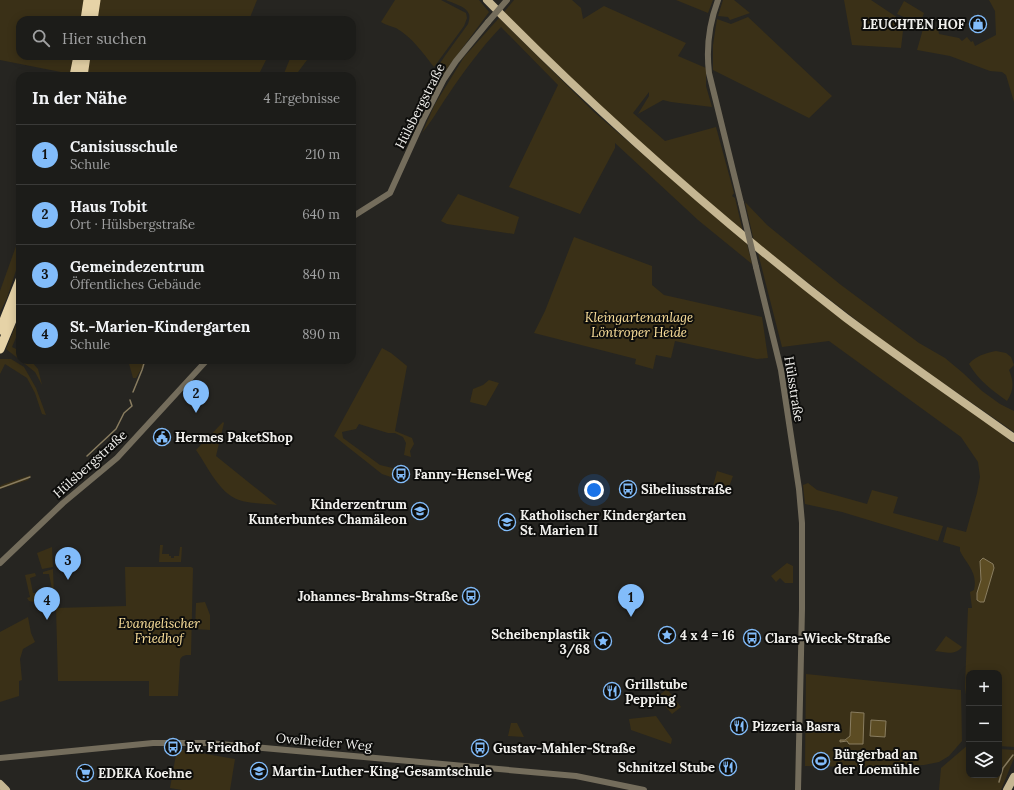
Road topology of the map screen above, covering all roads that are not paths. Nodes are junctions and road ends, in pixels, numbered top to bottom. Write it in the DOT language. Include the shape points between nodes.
graph roads {
  1 [pos="88,0"];
  2 [pos="96,0"];
  3 [pos="487,0"];
  4 [pos="507,0"];
  5 [pos="718,0"];
  6 [pos="86,16"];
  7 [pos="94,16"];
  8 [pos="77,60"];
  9 [pos="85,60"];
  10 [pos="75,72"];
  11 [pos="83,72"];
  12 [pos="356,214"];
  13 [pos="16,290"];
  14 [pos="16,311"];
  15 [pos="0,330"];
  16 [pos="0,349"];
  17 [pos="203,364"];
  18 [pos="1014,438"];
  19 [pos="0,563"];
  20 [pos="0,758"];
  21 [pos="1014,777"];
  22 [pos="0,784"];
  23 [pos="6,790"];
  24 [pos="644,790"];
  25 [pos="798,790"];
  26 [pos="1007,790"];
  1 -- 6 [label="highway"];
  2 -- 7 [label="highway"];
  3 -- 18 [label="main road" via="602,113 688,190 846,318"];
  4 -- 12 [label="street, Hülsbergstraße, bridge" via="444,79 390,192"];
  5 -- 25 [label="street, Hülsstraße, bridge" via="712,16 708,46 709,73 781,370 799,489 802,609"];
  8 -- 10 [label="highway"];
  9 -- 11 [label="highway"];
  13 -- 15 [label="highway"];
  14 -- 16 [label="highway"];
  17 -- 19 [label="street, Hülsbergstraße" via="116,458 63,503"];
  20 -- 24 [label="street, Ovelheider Weg" via="154,744 208,743 568,775"];
  21 -- 26 [label="main road"];
  22 -- 23 [label="main road"];
}
